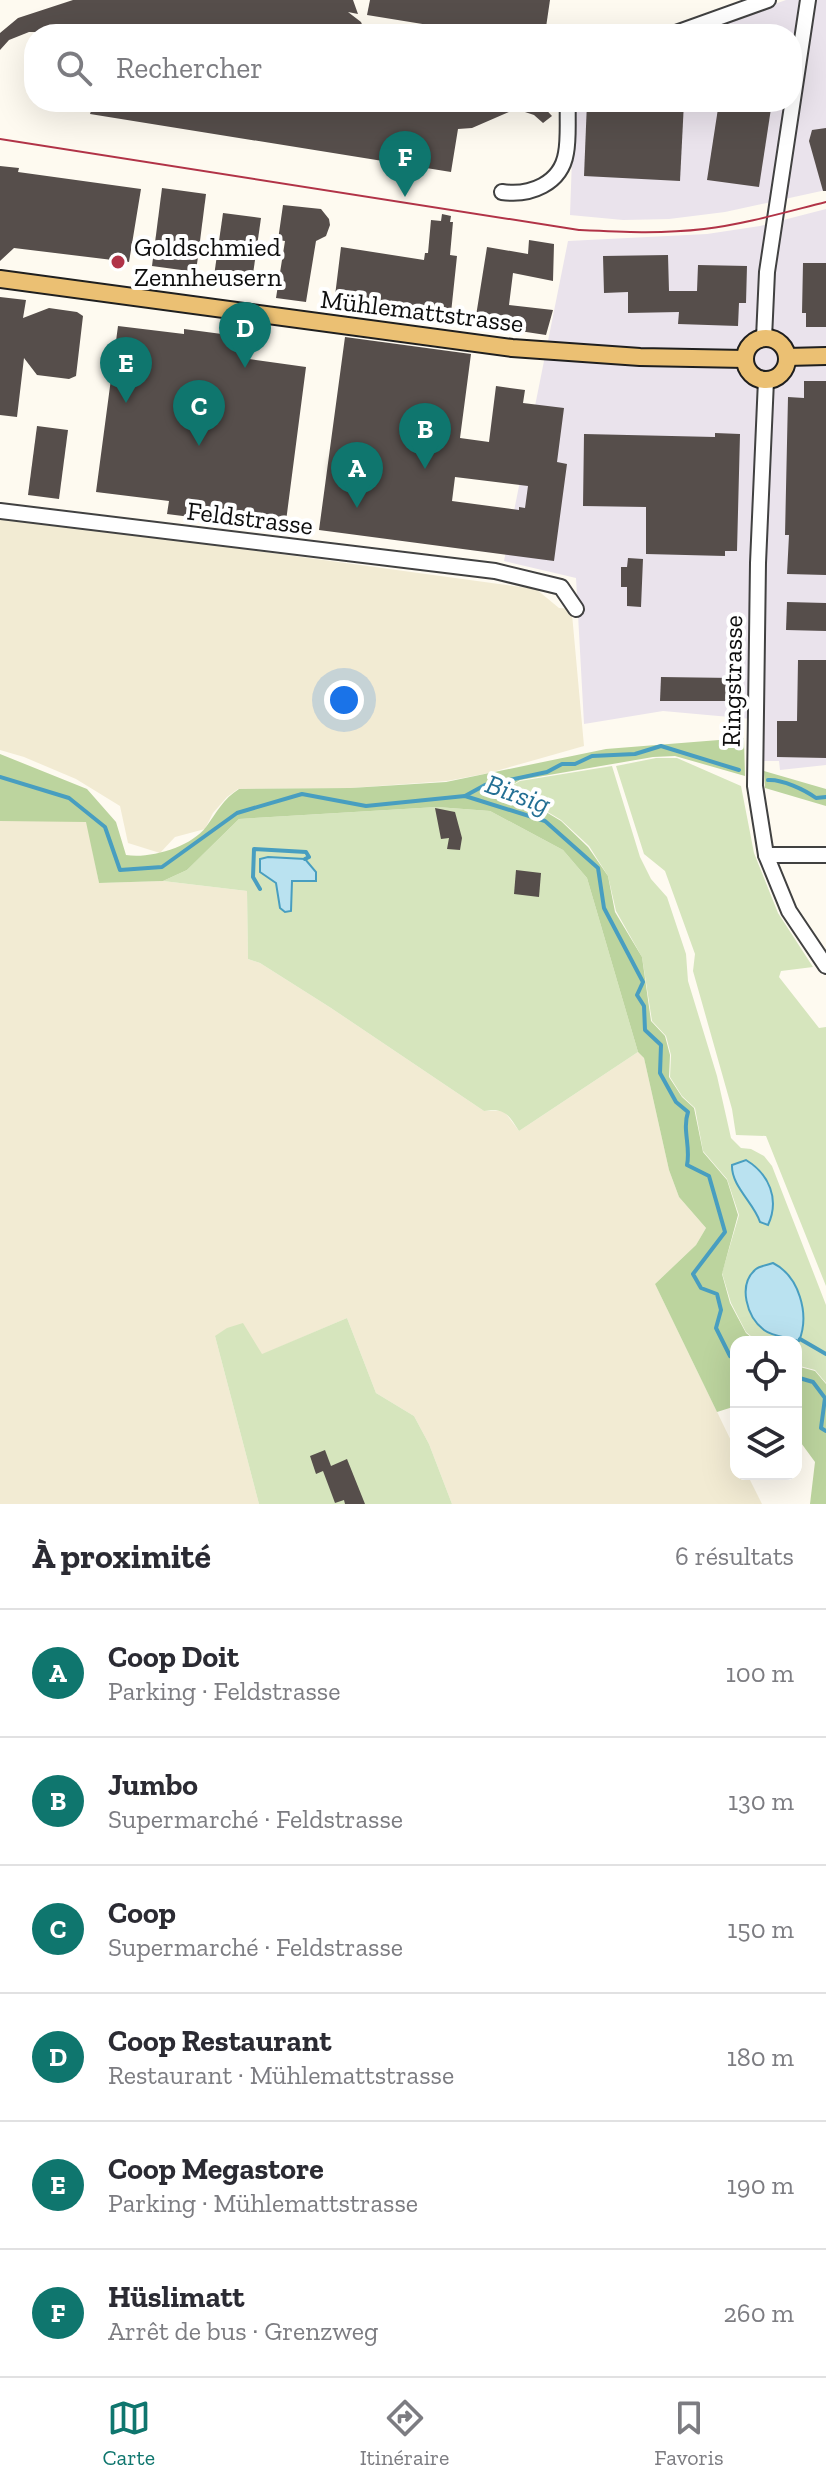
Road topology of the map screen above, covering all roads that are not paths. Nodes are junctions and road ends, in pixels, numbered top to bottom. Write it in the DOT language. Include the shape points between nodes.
graph roads {
  1 [pos="768,0"];
  2 [pos="808,0"];
  3 [pos="701,24"];
  4 [pos="802,40"];
  5 [pos="568,112"];
  6 [pos="791,112"];
  7 [pos="502,192"];
  8 [pos="0,279"];
  9 [pos="764,338"];
  10 [pos="826,356"];
  11 [pos="787,357"];
  12 [pos="745,359"];
  13 [pos="766,380"];
  14 [pos="0,511"];
  15 [pos="576,609"];
  16 [pos="766,855"];
  17 [pos="826,855"];
  18 [pos="826,966"];
  1 -- 3 [label="street"];
  2 -- 4 [label="street"];
  5 -- 7 [label="street" via="561,168 540,188"];
  6 -- 9 [label="street" via="767,272"];
  8 -- 12 [label="main road, Mühlemattstrasse" via="540,351"];
  9 -- 11 [label="main road" via="779,343"];
  9 -- 12 [label="main road" via="753,342"];
  10 -- 11 [label="main road"];
  11 -- 13 [label="main road" via="784,370"];
  12 -- 13 [label="main road" via="751,374"];
  13 -- 16 [label="street, Ringstrasse" via="754,735 755,786"];
  14 -- 15 [label="street, Feldstrasse" via="495,571 561,587"];
  16 -- 17 [label="street"];
  16 -- 18 [label="street, Ringstrasse" via="789,911"];
}
